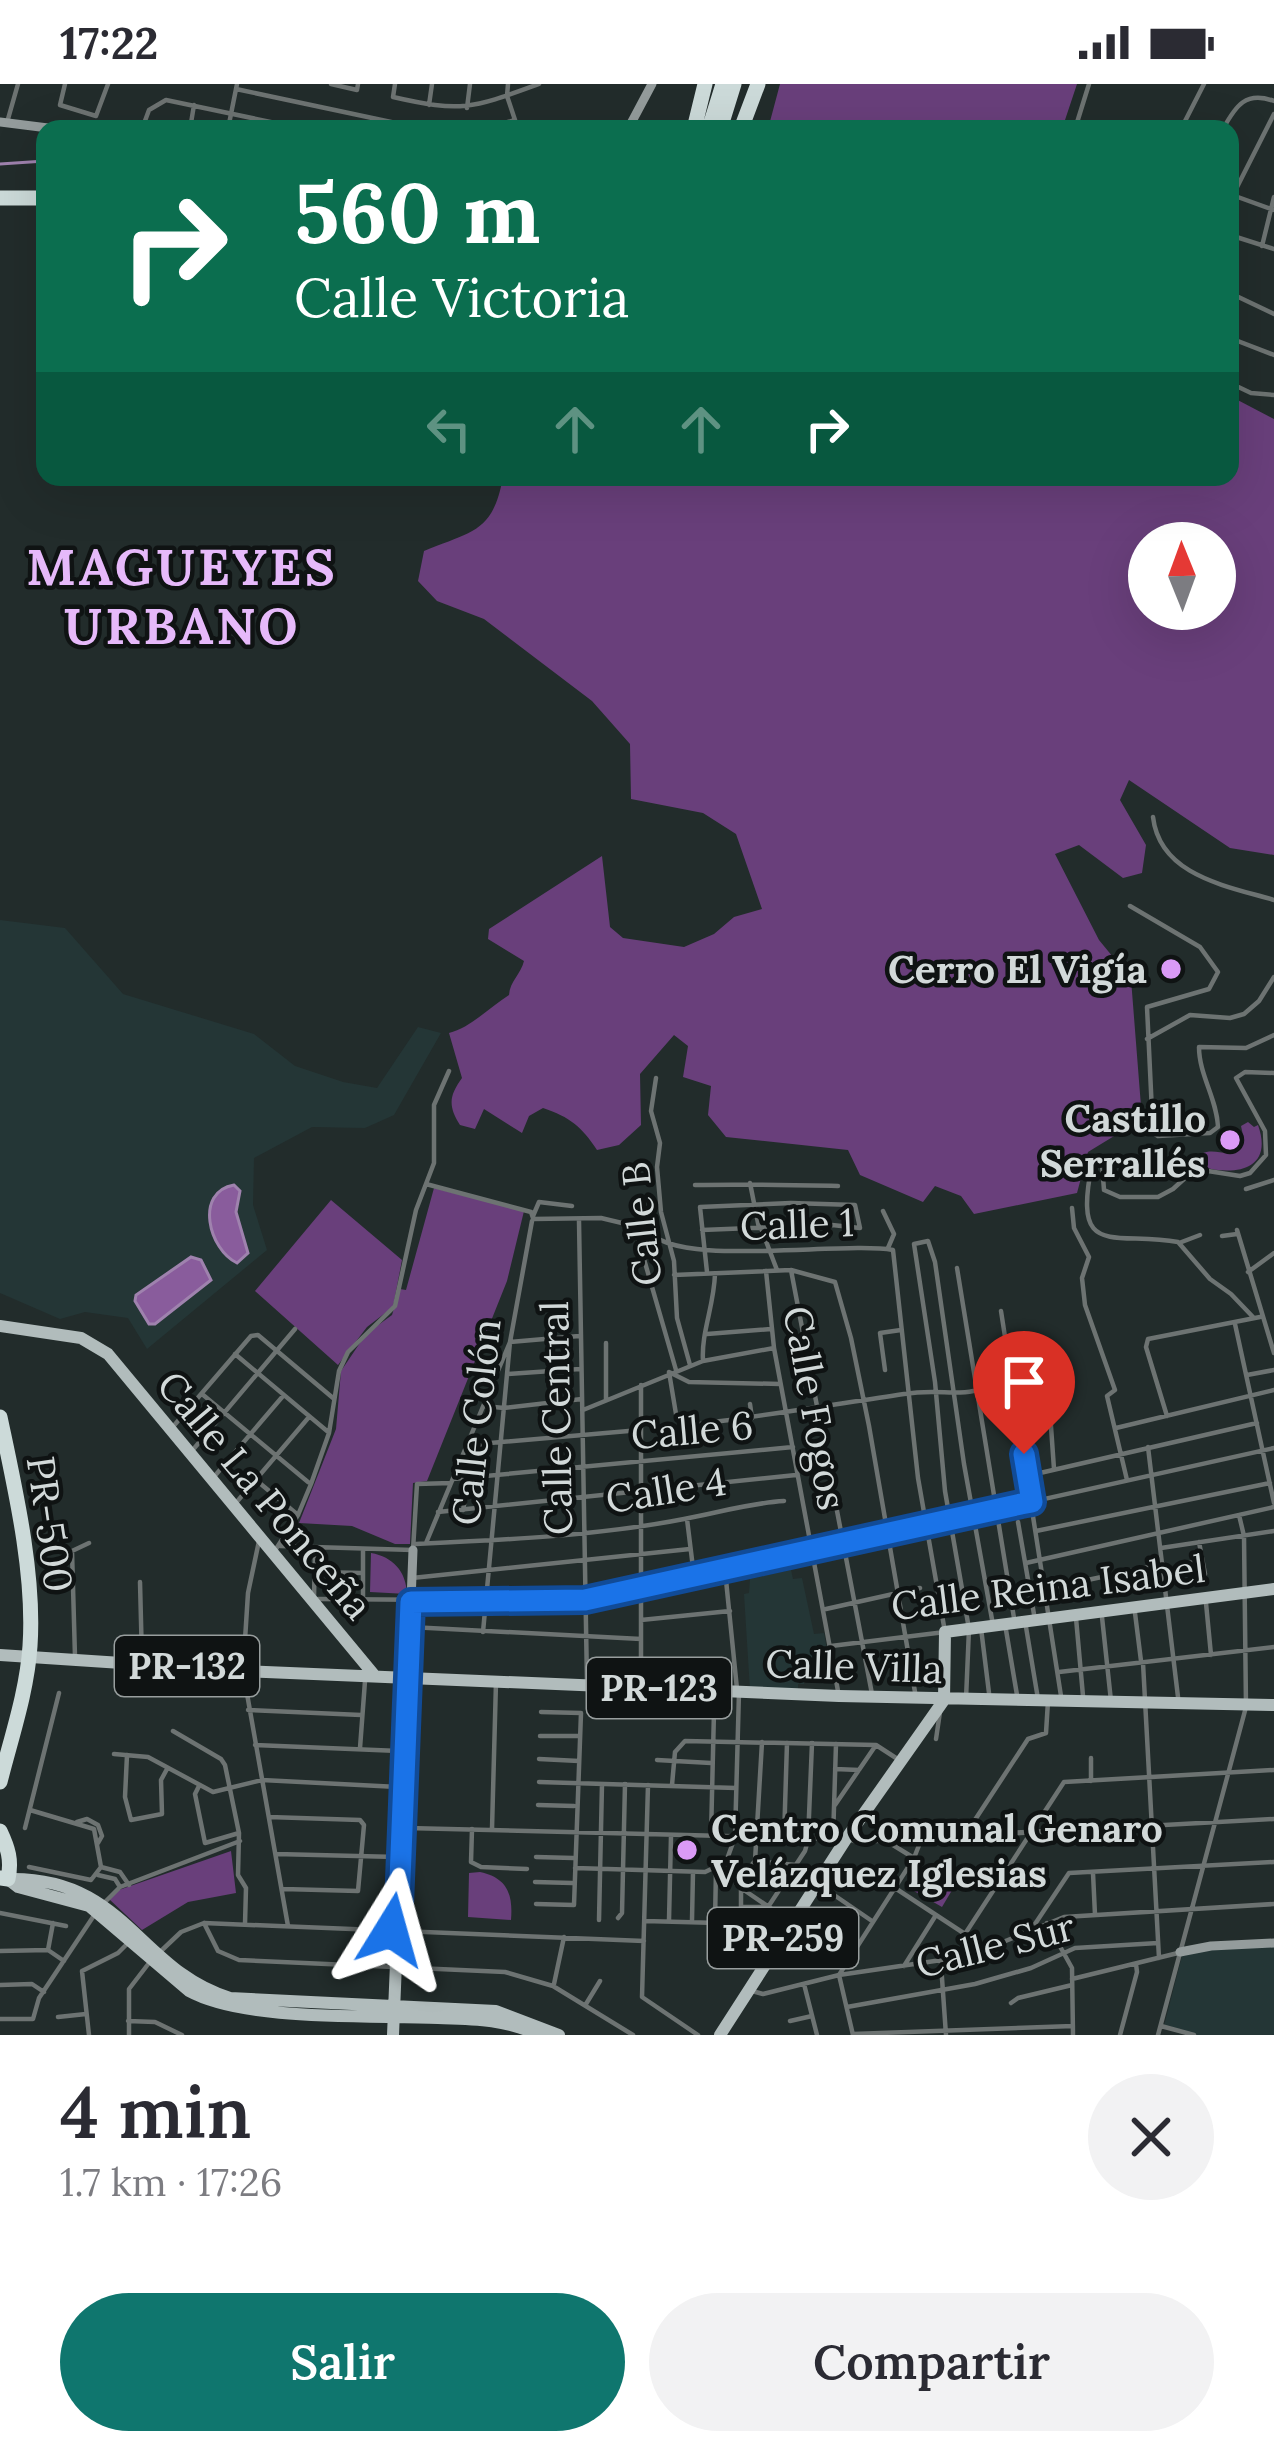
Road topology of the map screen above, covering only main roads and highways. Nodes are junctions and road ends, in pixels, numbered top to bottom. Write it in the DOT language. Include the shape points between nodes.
graph roads {
  1 [pos="705,84"];
  2 [pos="723,84"];
  3 [pos="734,84"];
  4 [pos="758,84"];
  5 [pos="696,120"];
  6 [pos="712,120"];
  7 [pos="723,120"];
  8 [pos="744,120"];
  9 [pos="0,201"];
  10 [pos="36,201"];
  11 [pos="0,1326"];
  12 [pos="0,1417"];
  13 [pos="1274,1588"];
  14 [pos="0,1655"];
  15 [pos="29,1657"];
  16 [pos="370,1676"];
  17 [pos="408,1678"];
  18 [pos="942,1703"];
  19 [pos="1274,1705"];
  20 [pos="0,1782"];
  21 [pos="0,1831"];
  22 [pos="4,1879"];
  23 [pos="100,1907"];
  24 [pos="394,2012"];
  25 [pos="393,2035"];
  26 [pos="538,2035"];
  27 [pos="559,2035"];
  28 [pos="720,2035"];
  1 -- 5 [label="highway"];
  2 -- 6 [label="highway"];
  3 -- 7 [label="highway"];
  4 -- 8 [label="highway"];
  9 -- 10 [label="highway"];
  11 -- 16 [label="main road, Calle La Ponceña" via="81,1338 108,1354 277,1549"];
  12 -- 15 [label="highway, PR-500 / PR-500" via="30,1605"];
  13 -- 18 [label="main road, Calle Reina Isabel" via="945,1632"];
  14 -- 15 [label="main road, Calle Villa / PR-132"];
  15 -- 16 [label="main road, Calle Villa / PR-132"];
  15 -- 20 [label="highway, PR-500 / PR-500"];
  16 -- 17 [label="main road, Calle Villa / PR-123"];
  17 -- 18 [label="main road, Calle Villa / PR-123"];
  17 -- 24 [label="main road"];
  18 -- 19 [label="main road, Calle Villa / PR-123"];
  18 -- 28 [label="main road, PR-259" via="843,1839"];
  21 -- 22 [label="highway" via="10,1856"];
  22 -- 23 [label="main road"];
  22 -- 23 [label="main road" via="83,1892"];
  23 -- 24 [label="main road" via="189,1991 227,2007"];
  24 -- 25 [label="main road"];
  24 -- 26 [label="main road" via="487,2020"];
  24 -- 27 [label="main road" via="496,2012"];
}
